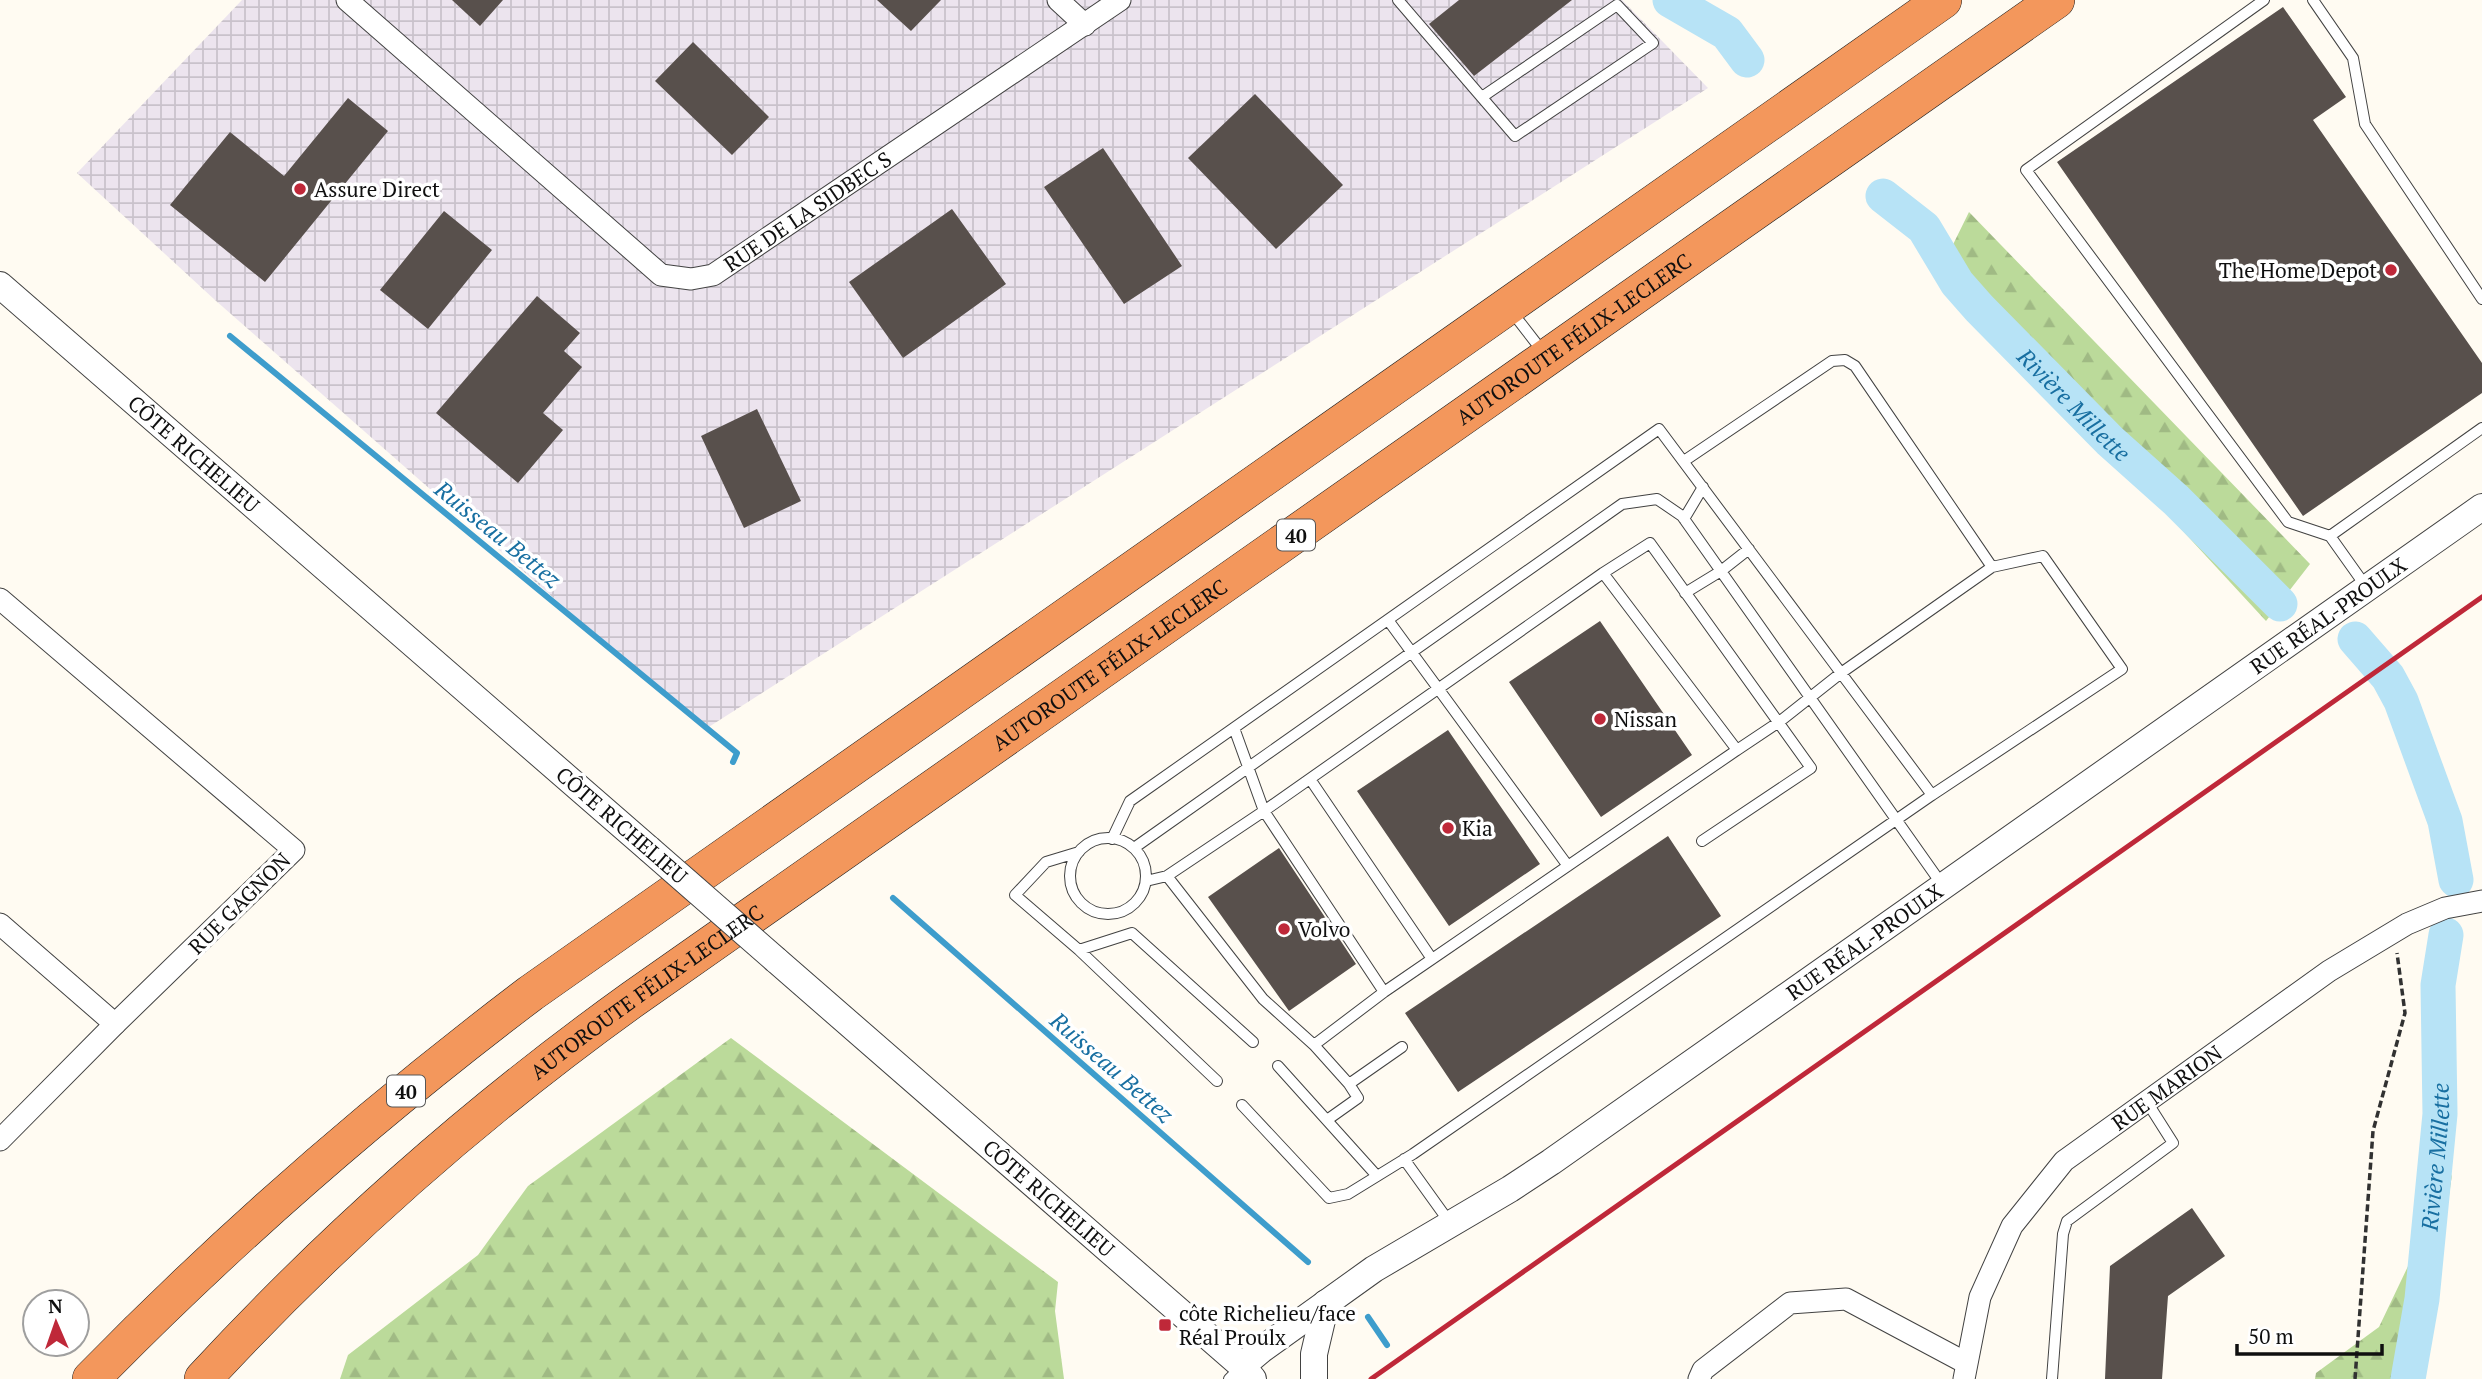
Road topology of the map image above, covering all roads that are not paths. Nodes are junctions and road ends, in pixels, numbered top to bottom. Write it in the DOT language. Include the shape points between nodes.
graph roads {
  1 [pos="347,0"];
  2 [pos="1058,0"];
  3 [pos="1120,0"];
  4 [pos="1398,0"];
  5 [pos="1943,0"];
  6 [pos="2056,0"];
  7 [pos="2264,0"];
  8 [pos="2313,0"];
  9 [pos="1085,25"];
  10 [pos="1482,97"];
  11 [pos="0,285"];
  12 [pos="2482,299"];
  13 [pos="1508,307"];
  14 [pos="1547,358"];
  15 [pos="2482,428"];
  16 [pos="1684,461"];
  17 [pos="1703,487"];
  18 [pos="2482,507"];
  19 [pos="1684,519"];
  20 [pos="2330,536"];
  21 [pos="1749,549"];
  22 [pos="1992,567"];
  23 [pos="1721,571"];
  24 [pos="1603,573"];
  25 [pos="2367,588"];
  26 [pos="1685,593"];
  27 [pos="0,599"];
  28 [pos="1388,620"];
  29 [pos="1411,653"];
  30 [pos="1841,673"];
  31 [pos="1437,690"];
  32 [pos="1810,698"];
  33 [pos="1779,722"];
  34 [pos="1234,728"];
  35 [pos="1737,750"];
  36 [pos="1248,768"];
  37 [pos="1310,779"];
  38 [pos="1932,795"];
  39 [pos="1264,811"];
  40 [pos="1896,822"];
  41 [pos="1112,839"];
  42 [pos="1702,841"];
  43 [pos="1134,848"];
  44 [pos="1079,852"];
  45 [pos="1567,866"];
  46 [pos="1167,876"];
  47 [pos="1146,881"];
  48 [pos="1943,886"];
  49 [pos="2482,901"];
  50 [pos="0,924"];
  51 [pos="1079,950"];
  52 [pos="1432,960"];
  53 [pos="1384,992"];
  54 [pos="115,1024"];
  55 [pos="1253,1042"];
  56 [pos="1314,1045"];
  57 [pos="1402,1047"];
  58 [pos="1278,1066"];
  59 [pos="1217,1081"];
  60 [pos="1349,1084"];
  61 [pos="2147,1102"];
  62 [pos="1242,1105"];
  63 [pos="1327,1121"];
  64 [pos="0,1140"];
  65 [pos="1404,1159"];
  66 [pos="1377,1176"];
  67 [pos="1450,1223"];
  68 [pos="1326,1303"];
  69 [pos="1965,1371"];
  70 [pos="209,1374"];
  71 [pos="1247,1376"];
  72 [pos="91,1379"];
  73 [pos="1314,1379"];
  74 [pos="1699,1379"];
  75 [pos="2052,1379"];
  1 -- 9 [label="street, RUE DE LA SIDBEC S" via="661,275 691,279 713,275"];
  2 -- 9 [label="street"];
  3 -- 9 [label="street, RUE DE LA SIDBEC S"];
  4 -- 10 [label="lane"];
  5 -- 13 [label="highway, 40"];
  6 -- 14 [label="highway, AUTOROUTE FÉLIX-LECLERC / 40"];
  7 -- 20 [label="lane" via="2026,170 2288,522"];
  8 -- 12 [label="lane" via="2353,58 2365,124"];
  10 -- 10 [label="lane" via="1515,136 1653,43 1617,5"];
  11 -- 71 [label="street, CÔTE RICHELIEU, bridge"];
  13 -- 14 [label="lane"];
  13 -- 72 [label="highway, 40" via="477,1034 280,1197"];
  14 -- 70 [label="highway, AUTOROUTE FÉLIX-LECLERC / 40" via="535,1071 361,1219"];
  15 -- 20 [label="lane"];
  16 -- 17 [label="lane"];
  16 -- 22 [label="lane" via="1832,361 1845,360 1855,366"];
  16 -- 28 [label="lane" via="1660,429"];
  17 -- 19 [label="lane"];
  17 -- 21 [label="lane"];
  18 -- 25 [label="street, RUE RÉAL-PROULX"];
  19 -- 23 [label="lane"];
  19 -- 29 [label="lane" via="1657,499 1622,504"];
  20 -- 25 [label="lane"];
  21 -- 23 [label="lane"];
  21 -- 30 [label="lane"];
  22 -- 30 [label="lane"];
  22 -- 38 [label="lane" via="2043,556 2122,669"];
  23 -- 26 [label="lane"];
  23 -- 32 [label="lane"];
  24 -- 26 [label="lane" via="1650,543"];
  24 -- 31 [label="lane"];
  24 -- 35 [label="lane"];
  25 -- 48 [label="street, RUE RÉAL-PROULX"];
  26 -- 33 [label="lane"];
  27 -- 54 [label="street, RUE GAGNON" via="294,850"];
  28 -- 29 [label="lane"];
  28 -- 34 [label="lane"];
  29 -- 31 [label="lane"];
  29 -- 36 [label="lane"];
  30 -- 32 [label="lane"];
  30 -- 38 [label="lane"];
  31 -- 37 [label="lane"];
  31 -- 45 [label="lane"];
  32 -- 33 [label="lane"];
  32 -- 40 [label="lane"];
  33 -- 35 [label="lane"];
  33 -- 42 [label="lane" via="1811,768"];
  34 -- 36 [label="lane"];
  34 -- 41 [label="lane" via="1130,801"];
  35 -- 45 [label="lane"];
  36 -- 39 [label="lane"];
  36 -- 43 [label="lane"];
  37 -- 39 [label="lane"];
  37 -- 52 [label="lane"];
  38 -- 40 [label="lane"];
  39 -- 46 [label="lane"];
  39 -- 53 [label="lane"];
  40 -- 48 [label="lane"];
  40 -- 65 [label="lane"];
  41 -- 43 [label="lane"];
  41 -- 44 [label="lane" via="1100,839"];
  43 -- 47 [label="lane" via="1146,869"];
  44 -- 47 [label="lane" via="1070,876 1078,900 1088,908 1112,914 1125,911 1135,903"];
  44 -- 51 [label="lane" via="1046,862 1015,895"];
  45 -- 52 [label="lane"];
  46 -- 47 [label="lane"];
  46 -- 56 [label="lane" via="1263,999"];
  48 -- 67 [label="street, RUE RÉAL-PROULX" via="1551,1162"];
  49 -- 61 [label="street, RUE MARION" via="2445,908 2394,931 2329,971"];
  50 -- 54 [label="street"];
  51 -- 55 [label="lane" via="1132,933"];
  51 -- 59 [label="lane"];
  52 -- 53 [label="lane"];
  53 -- 56 [label="lane"];
  54 -- 64 [label="street, RUE GAGNON"];
  56 -- 60 [label="lane"];
  57 -- 60 [label="lane"];
  58 -- 63 [label="lane"];
  60 -- 63 [label="lane" via="1359,1098"];
  61 -- 69 [label="street, RUE MARION" via="2064,1161 2012,1226 1980,1297"];
  61 -- 75 [label="lane" via="2173,1143 2067,1221"];
  62 -- 66 [label="lane" via="1329,1198 1348,1194"];
  63 -- 66 [label="lane"];
  65 -- 66 [label="lane"];
  65 -- 67 [label="lane"];
  67 -- 68 [label="street, RUE RÉAL-PROULX"];
  68 -- 71 [label="street, RUE RÉAL-PROULX"];
  68 -- 73 [label="street" via="1314,1354"];
  69 -- 74 [label="street" via="1846,1299 1790,1303 1703,1370"];
}
